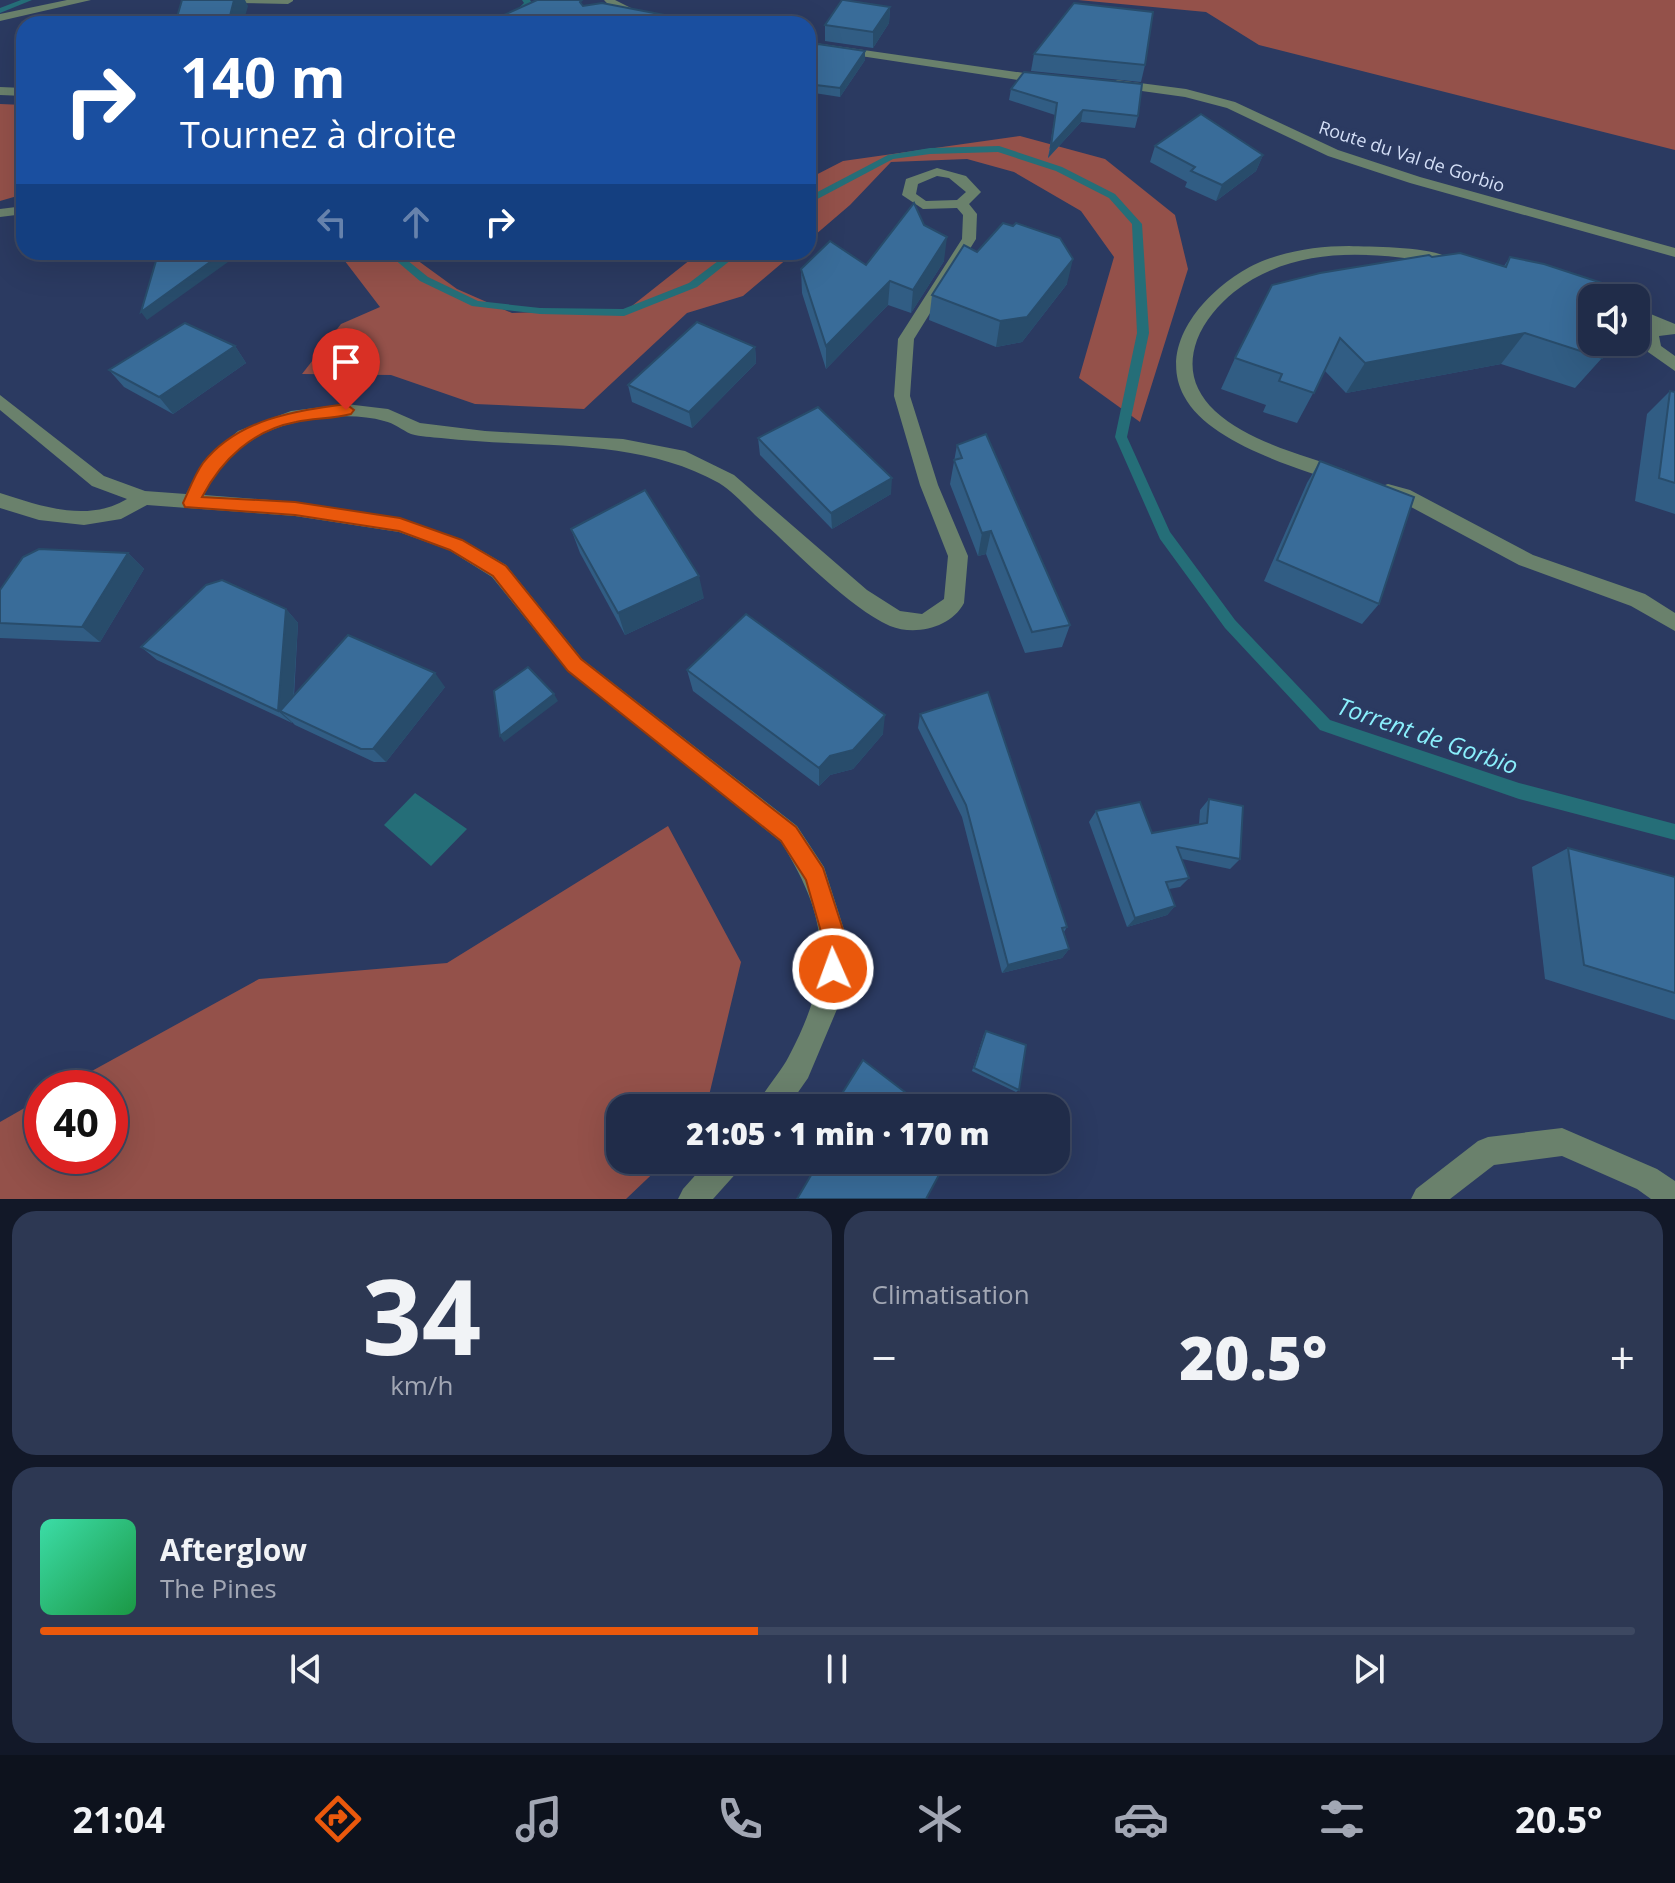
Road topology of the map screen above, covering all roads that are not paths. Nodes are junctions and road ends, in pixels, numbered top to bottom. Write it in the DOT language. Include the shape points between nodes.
graph roads {
  1 [pos="86,0"];
  2 [pos="238,0"];
  3 [pos="288,1"];
  4 [pos="614,4"];
  5 [pos="605,14"];
  6 [pos="640,16"];
  7 [pos="0,18"];
  8 [pos="816,46"];
  9 [pos="1062,81"];
  10 [pos="1110,84"];
  11 [pos="961,204"];
  12 [pos="1675,253"];
  13 [pos="1457,262"];
  14 [pos="1650,319"];
  15 [pos="1670,328"];
  16 [pos="1675,365"];
  17 [pos="0,401"];
  18 [pos="144,498"];
  19 [pos="0,500"];
  20 [pos="191,503"];
  21 [pos="1675,623"];
  22 [pos="780,1094"];
  23 [pos="716,1174"];
  24 [pos="1675,1198"];
  25 [pos="693,1199"];
  26 [pos="1426,1199"];
  1 -- 7 [label="street"];
  2 -- 3 [label="street"];
  4 -- 5 [label="street"];
  4 -- 6 [label="street"];
  8 -- 9 [label="street"];
  10 -- 12 [label="street, Route du Val de Gorbio" via="1186,93 1231,105 1347,157"];
  11 -- 20 [label="street" via="970,214 969,239 906,339 902,396 958,556 954,603 925,623 896,619 860,596 728,480 679,456 623,445 417,429 388,415 346,410 291,417 244,435 209,467"];
  13 -- 21 [label="street" via="1326,250 1265,266 1223,293 1193,328 1181,360 1184,385 1209,415 1253,441 1403,495 1526,560 1638,600"];
  14 -- 15 [label="street"];
  15 -- 16 [label="street" via="1650,334 1654,348"];
  17 -- 18 [label="street" via="98,481"];
  18 -- 19 [label="street" via="111,515 75,517 22,511"];
  18 -- 20 [label="street"];
  20 -- 22 [label="street" via="295,509 400,525 456,545 499,571 575,665 789,834 815,875 835,942 830,995 798,1068"];
  23 -- 25 [label="street"];
  24 -- 26 [label="street" via="1647,1179 1562,1142 1488,1151"];
}
